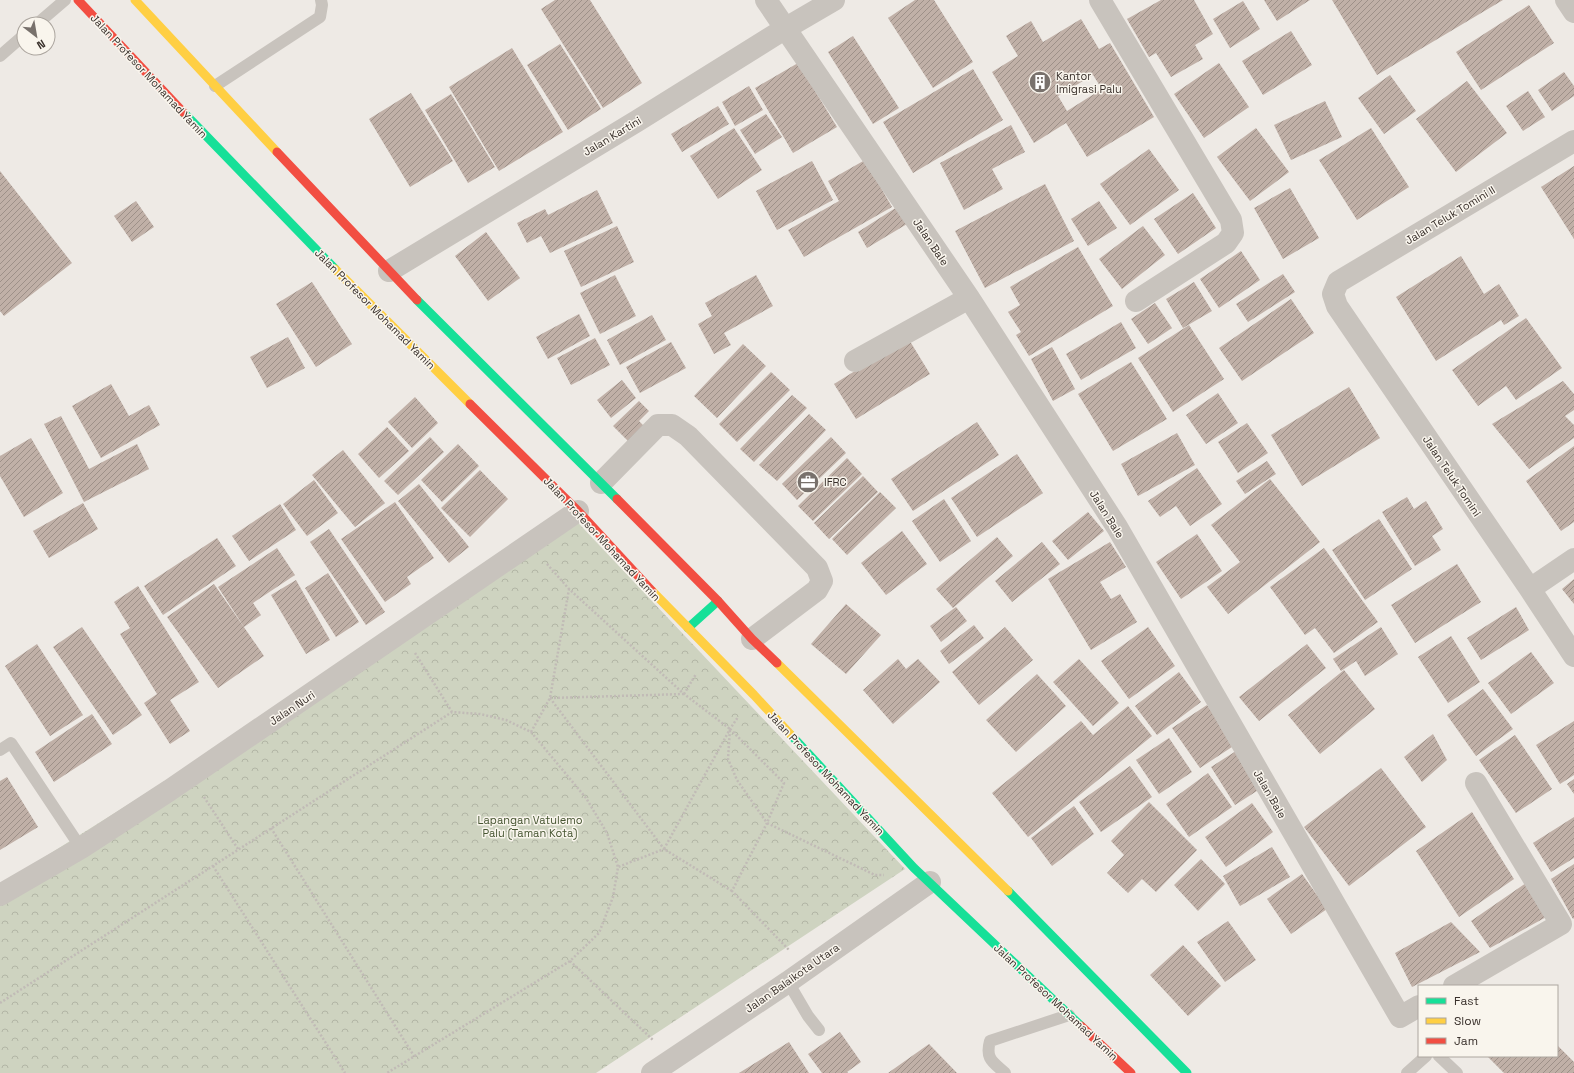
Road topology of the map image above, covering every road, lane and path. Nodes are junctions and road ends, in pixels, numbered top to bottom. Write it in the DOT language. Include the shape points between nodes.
graph roads {
  1 [pos="65,0"];
  2 [pos="78,0"];
  3 [pos="135,0"];
  4 [pos="320,0"];
  5 [pos="766,0"];
  6 [pos="834,0"];
  7 [pos="1100,0"];
  8 [pos="1566,0"];
  9 [pos="1574,12"];
  10 [pos="46,16"];
  11 [pos="786,28"];
  12 [pos="16,43"];
  13 [pos="0,56"];
  14 [pos="215,86"];
  15 [pos="1574,140"];
  16 [pos="390,271"];
  17 [pos="1333,294"];
  18 [pos="969,298"];
  19 [pos="1136,301"];
  20 [pos="856,362"];
  21 [pos="601,483"];
  22 [pos="578,511"];
  23 [pos="530,544"];
  24 [pos="1574,559"];
  25 [pos="569,589"];
  26 [pos="1530,589"];
  27 [pos="718,601"];
  28 [pos="688,628"];
  29 [pos="402,632"];
  30 [pos="752,639"];
  31 [pos="1574,656"];
  32 [pos="684,694"];
  33 [pos="754,695"];
  34 [pos="550,698"];
  35 [pos="452,712"];
  36 [pos="730,729"];
  37 [pos="531,732"];
  38 [pos="0,750"];
  39 [pos="1476,783"];
  40 [pos="215,814"];
  41 [pos="767,823"];
  42 [pos="271,828"];
  43 [pos="81,848"];
  44 [pos="238,849"];
  45 [pos="664,849"];
  46 [pos="213,866"];
  47 [pos="618,867"];
  48 [pos="925,878"];
  49 [pos="732,891"];
  50 [pos="0,895"];
  51 [pos="570,961"];
  52 [pos="806,968"];
  53 [pos="788,982"];
  54 [pos="1456,985"];
  55 [pos="0,1003"];
  56 [pos="1418,1007"];
  57 [pos="1069,1015"];
  58 [pos="819,1030"];
  59 [pos="414,1056"];
  60 [pos="1425,1057"];
  61 [pos="1440,1057"];
  62 [pos="673,1059"];
  63 [pos="345,1073"];
  64 [pos="386,1073"];
  65 [pos="652,1073"];
  66 [pos="1005,1073"];
  67 [pos="1131,1073"];
  68 [pos="1188,1073"];
  69 [pos="1407,1073"];
  70 [pos="1457,1073"];
  1 -- 10 [label="lane"];
  2 -- 22 [label="main road, Jalan Profesor Mohamad Yamin" via="351,286"];
  3 -- 14 [label="main road"];
  4 -- 14 [label="lane" via="320,17"];
  5 -- 11 [label="street, Jalan Bale"];
  6 -- 11 [label="street, Jalan Kartini"];
  7 -- 19 [label="street" via="1231,220 1233,233 1226,243"];
  8 -- 9 [label="street"];
  11 -- 16 [label="street, Jalan Kartini" via="637,122"];
  11 -- 18 [label="street, Jalan Bale"];
  12 -- 13 [label="lane"];
  14 -- 16 [label="main road"];
  15 -- 17 [label="street, Jalan Teluk Tomini II" via="1338,282"];
  16 -- 21 [label="main road"];
  17 -- 26 [label="street, Jalan Teluk Tomini" via="1337,306"];
  18 -- 20 [label="street"];
  18 -- 56 [label="street, Jalan Bale" via="1117,527 1400,1017"];
  21 -- 27 [label="main road"];
  21 -- 30 [label="street" via="658,425 672,425 688,436 817,568 822,581 817,590"];
  22 -- 23 [label="street, Jalan Nuri"];
  22 -- 28 [label="main road, Jalan Profesor Mohamad Yamin"];
  23 -- 25 [label="path"];
  23 -- 29 [label="street, Jalan Nuri"];
  24 -- 26 [label="street"];
  25 -- 32 [label="path"];
  25 -- 34 [label="path"];
  26 -- 31 [label="street, Jalan Teluk Tomini"];
  27 -- 28 [label="main road"];
  27 -- 30 [label="main road"];
  28 -- 33 [label="main road, Jalan Profesor Mohamad Yamin"];
  29 -- 35 [label="path"];
  29 -- 43 [label="street, Jalan Nuri"];
  30 -- 68 [label="main road" via="1050,932"];
  32 -- 34 [label="path"];
  32 -- 36 [label="path"];
  33 -- 36 [label="path"];
  33 -- 48 [label="main road, Jalan Profesor Mohamad Yamin"];
  34 -- 37 [label="path"];
  34 -- 45 [label="path"];
  35 -- 37 [label="path" via="480,714 506,720"];
  35 -- 42 [label="path"];
  36 -- 41 [label="path" via="728,759 737,780"];
  36 -- 41 [label="path" via="784,783"];
  36 -- 45 [label="path"];
  37 -- 47 [label="path" via="586,798 608,833"];
  38 -- 43 [label="lane" via="11,743"];
  39 -- 54 [label="street" via="1561,924"];
  40 -- 44 [label="path"];
  41 -- 48 [label="path" via="875,876"];
  41 -- 49 [label="path"];
  42 -- 44 [label="path"];
  42 -- 59 [label="path"];
  43 -- 50 [label="street, Jalan Nuri"];
  44 -- 46 [label="path"];
  45 -- 47 [label="path"];
  45 -- 49 [label="path"];
  46 -- 55 [label="path"];
  46 -- 63 [label="path"];
  47 -- 51 [label="path" via="612,897 599,934"];
  48 -- 52 [label="street, Jalan Balaikota Utara"];
  48 -- 57 [label="main road, Jalan Profesor Mohamad Yamin"];
  49 -- 52 [label="path"];
  51 -- 59 [label="path"];
  51 -- 62 [label="path"];
  52 -- 53 [label="street, Jalan Balaikota Utara"];
  53 -- 58 [label="lane"];
  53 -- 62 [label="street, Jalan Balaikota Utara"];
  57 -- 66 [label="lane" via="990,1041 987,1050 990,1060"];
  57 -- 67 [label="main road, Jalan Profesor Mohamad Yamin"];
  59 -- 64 [label="path"];
  60 -- 69 [label="lane"];
  61 -- 70 [label="lane"];
  62 -- 65 [label="street, Jalan Balaikota Utara"];
}
